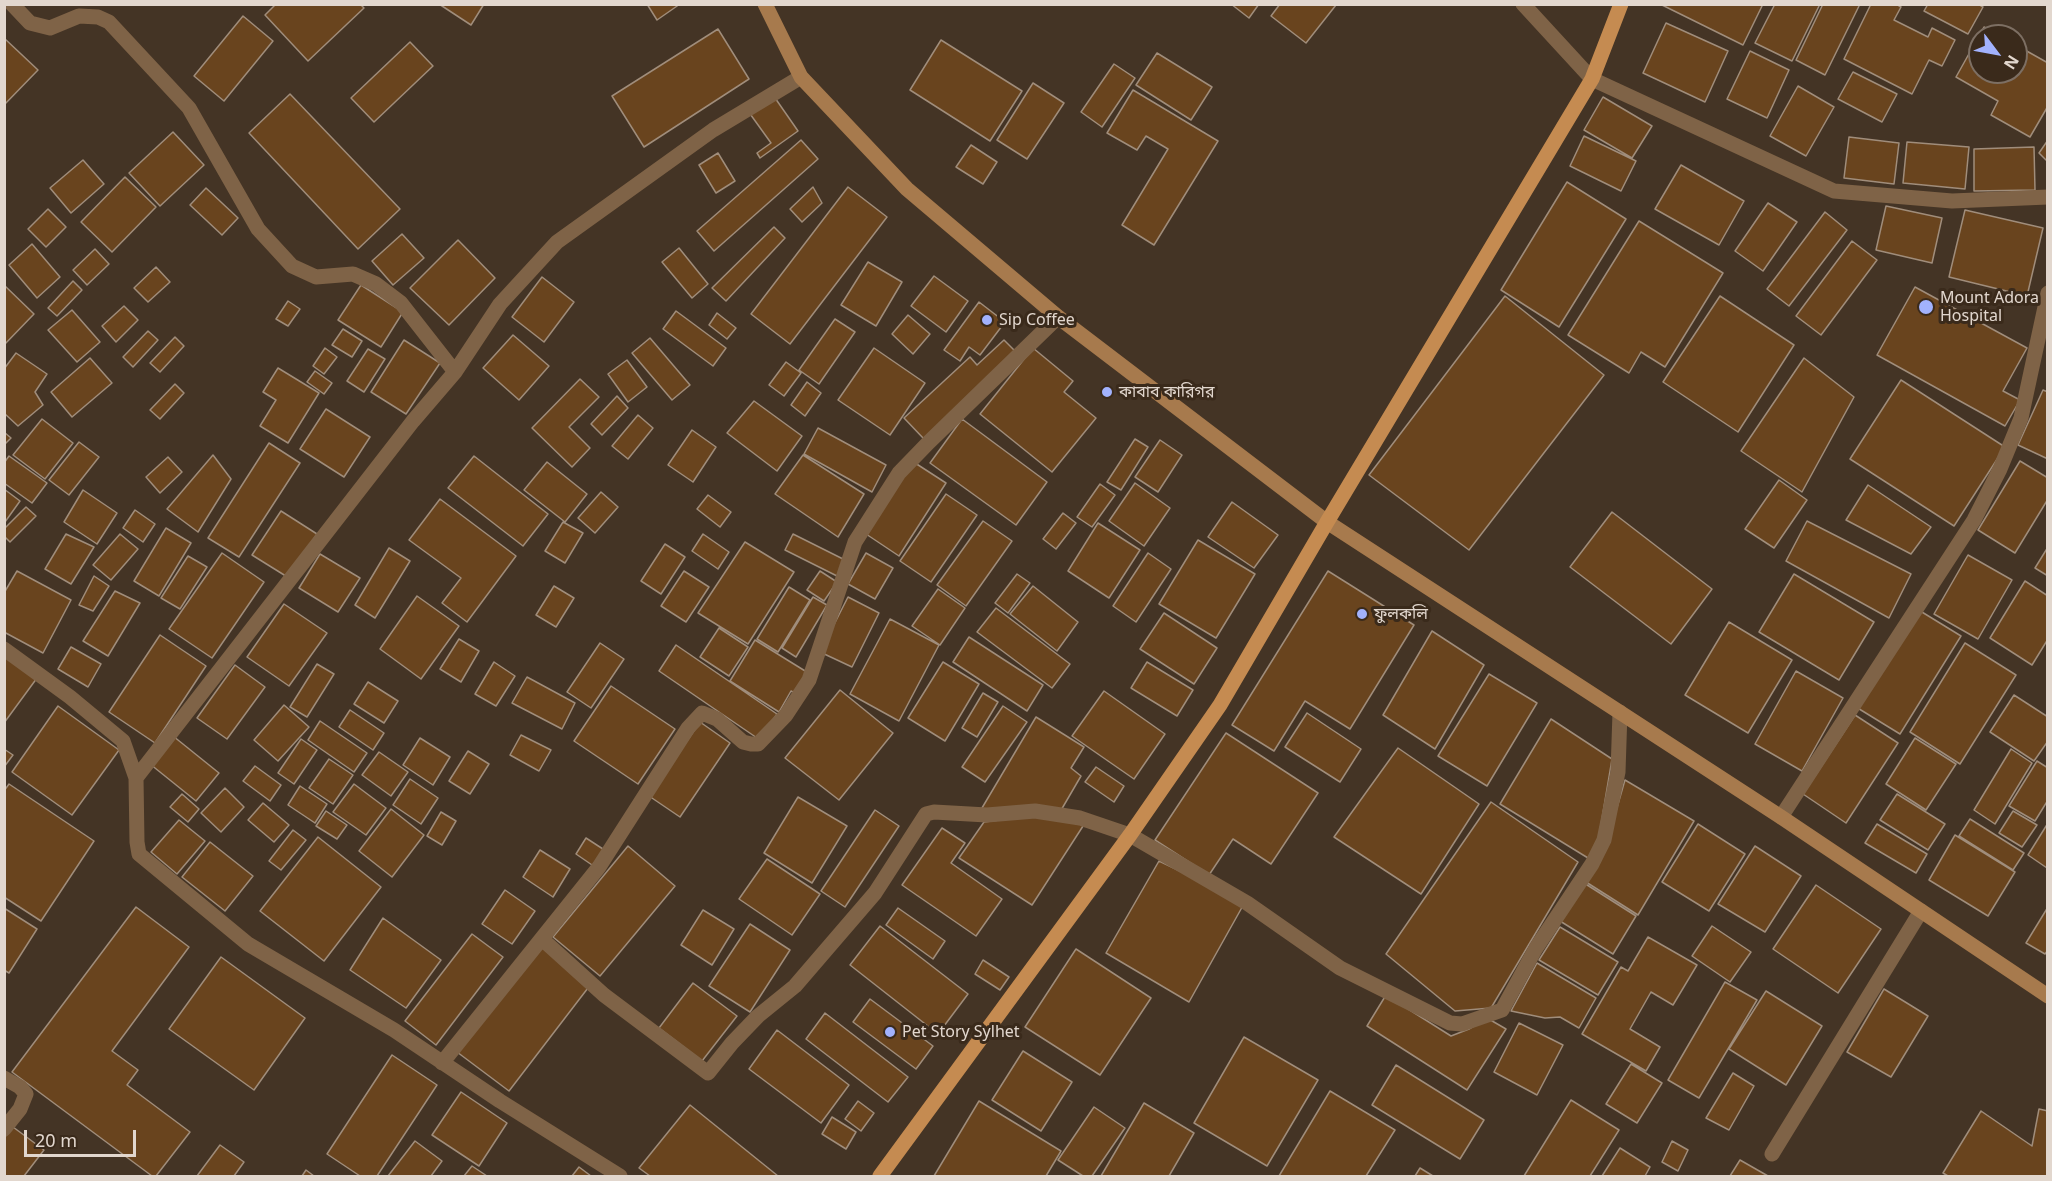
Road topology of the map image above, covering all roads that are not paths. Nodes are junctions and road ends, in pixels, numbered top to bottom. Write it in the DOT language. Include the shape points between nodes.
graph roads {
  1 [pos="12,4"];
  2 [pos="765,4"];
  3 [pos="1523,4"];
  4 [pos="1621,4"];
  5 [pos="101,11"];
  6 [pos="801,77"];
  7 [pos="1592,79"];
  8 [pos="2048,197"];
  9 [pos="2048,292"];
  10 [pos="1058,317"];
  11 [pos="455,372"];
  12 [pos="1327,522"];
  13 [pos="4,649"];
  14 [pos="1620,712"];
  15 [pos="136,778"];
  16 [pos="1781,817"];
  17 [pos="1130,835"];
  18 [pos="1920,911"];
  19 [pos="543,939"];
  20 [pos="2048,996"];
  21 [pos="442,1062"];
  22 [pos="4,1078"];
  23 [pos="4,1129"];
  24 [pos="1772,1154"];
  25 [pos="883,1175"];
  26 [pos="620,1176"];
  1 -- 5 [label="street" via="30,23 50,28"];
  2 -- 6 [label="main road"];
  3 -- 7 [label="street"];
  4 -- 7 [label="main road"];
  5 -- 11 [label="street" via="189,108 258,229 292,266 316,277 352,274 376,284 401,303"];
  6 -- 10 [label="main road" via="907,189"];
  6 -- 11 [label="street" via="713,130 557,242 500,304"];
  7 -- 8 [label="street" via="1834,191 1952,201"];
  7 -- 12 [label="main road"];
  9 -- 16 [label="street" via="2021,418 2000,469 1974,519"];
  10 -- 12 [label="main road"];
  10 -- 19 [label="street" via="899,473 855,542 809,680 786,715 758,744 751,744 702,713 688,728 599,867"];
  11 -- 15 [label="street"];
  12 -- 14 [label="main road"];
  12 -- 17 [label="main road" via="1220,705"];
  13 -- 15 [label="street" via="123,741"];
  14 -- 16 [label="main road"];
  14 -- 17 [label="street" via="1617,772 1604,840 1592,864 1536,948 1502,1010 1462,1024 1450,1023 1340,968 1247,903"];
  15 -- 21 [label="street" via="139,854 248,944"];
  16 -- 18 [label="main road"];
  17 -- 19 [label="street" via="1080,818 1035,811 926,814 875,893 795,986 758,1016 708,1072 604,994"];
  17 -- 25 [label="main road"];
  18 -- 20 [label="main road"];
  18 -- 24 [label="street"];
  19 -- 21 [label="street"];
  21 -- 26 [label="street"];
  22 -- 23 [label="street" via="26,1094"];
}
